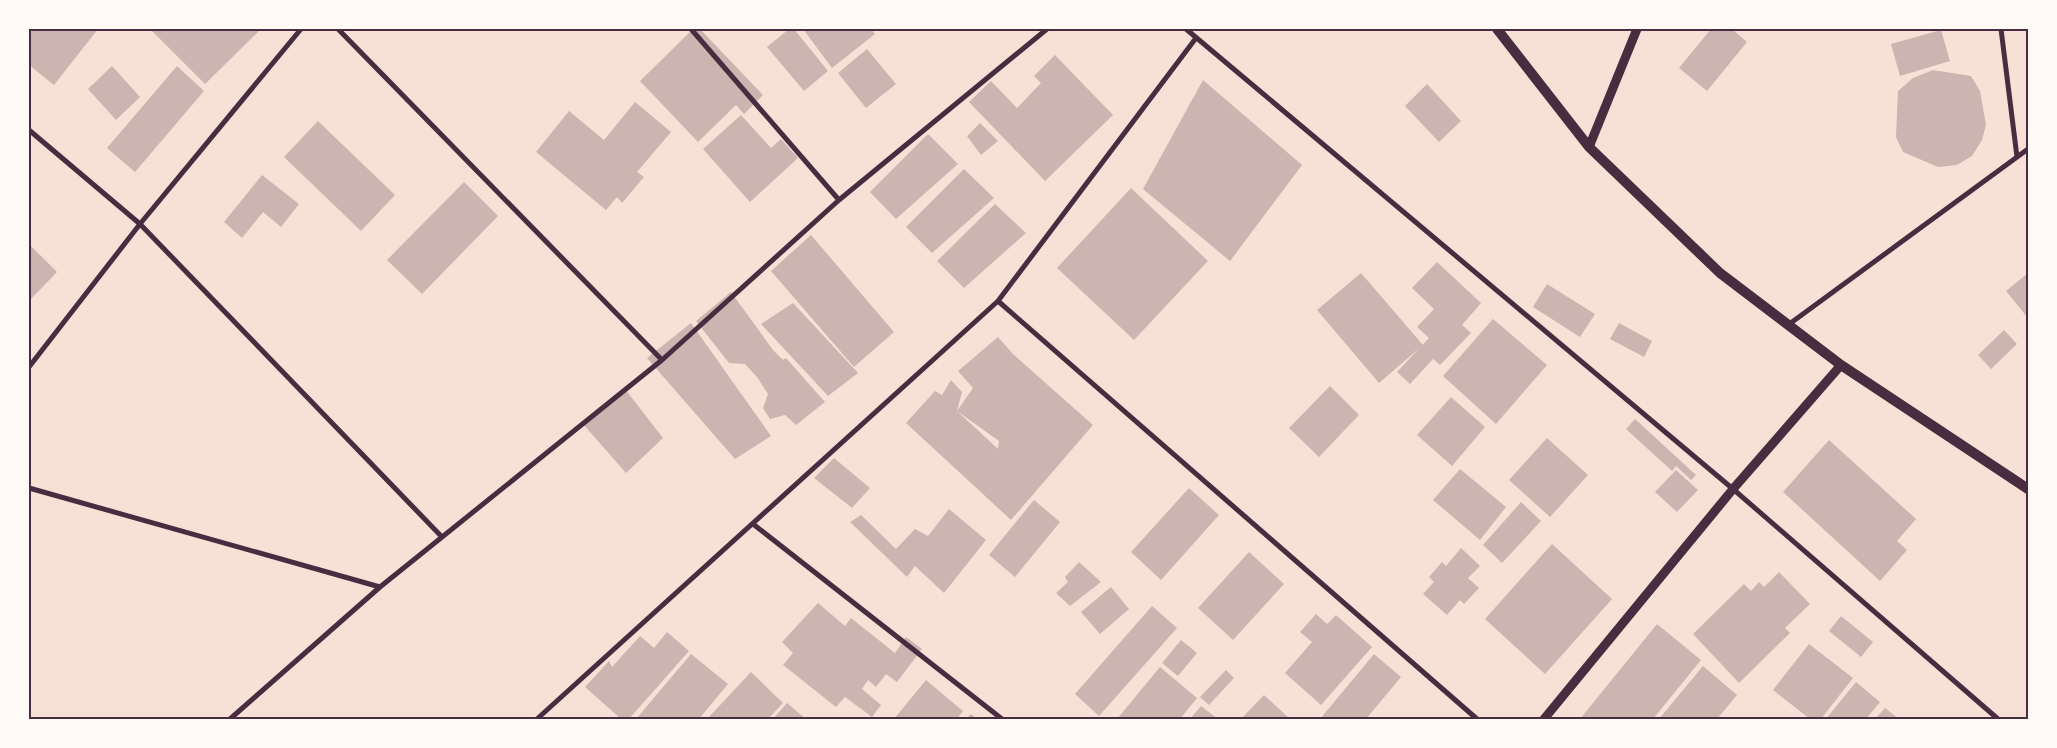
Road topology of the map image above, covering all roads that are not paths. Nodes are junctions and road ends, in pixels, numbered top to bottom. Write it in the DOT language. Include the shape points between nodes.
graph roads {
  1 [pos="302,29"];
  2 [pos="338,29"];
  3 [pos="691,29"];
  4 [pos="1047,29"];
  5 [pos="1186,29"];
  6 [pos="1497,29"];
  7 [pos="1637,29"];
  8 [pos="2001,29"];
  9 [pos="1196,38"];
  10 [pos="29,130"];
  11 [pos="1589,147"];
  12 [pos="2028,149"];
  13 [pos="2017,157"];
  14 [pos="839,200"];
  15 [pos="140,224"];
  16 [pos="998,301"];
  17 [pos="1788,326"];
  18 [pos="662,360"];
  19 [pos="1841,365"];
  20 [pos="29,367"];
  21 [pos="29,488"];
  22 [pos="1733,489"];
  23 [pos="2028,489"];
  24 [pos="753,524"];
  25 [pos="442,537"];
  26 [pos="380,586"];
  27 [pos="230,719"];
  28 [pos="537,719"];
  29 [pos="1002,719"];
  30 [pos="1477,719"];
  31 [pos="1544,719"];
  32 [pos="1998,719"];
  1 -- 15 [label="street"];
  2 -- 18 [label="street"];
  3 -- 14 [label="street"];
  4 -- 14 [label="street"];
  5 -- 9 [label="street"];
  6 -- 11 [label="main road"];
  7 -- 11 [label="street"];
  8 -- 13 [label="street"];
  9 -- 16 [label="street"];
  9 -- 22 [label="street"];
  10 -- 15 [label="street"];
  11 -- 17 [label="main road" via="1720,274"];
  12 -- 13 [label="street"];
  13 -- 17 [label="street"];
  14 -- 18 [label="street"];
  15 -- 20 [label="street"];
  15 -- 25 [label="street"];
  16 -- 24 [label="street"];
  16 -- 30 [label="street"];
  17 -- 19 [label="main road"];
  18 -- 25 [label="street"];
  19 -- 22 [label="street"];
  19 -- 23 [label="main road"];
  21 -- 26 [label="street"];
  22 -- 31 [label="street"];
  22 -- 32 [label="street"];
  24 -- 28 [label="street"];
  24 -- 29 [label="street"];
  25 -- 26 [label="street"];
  26 -- 27 [label="street"];
}
